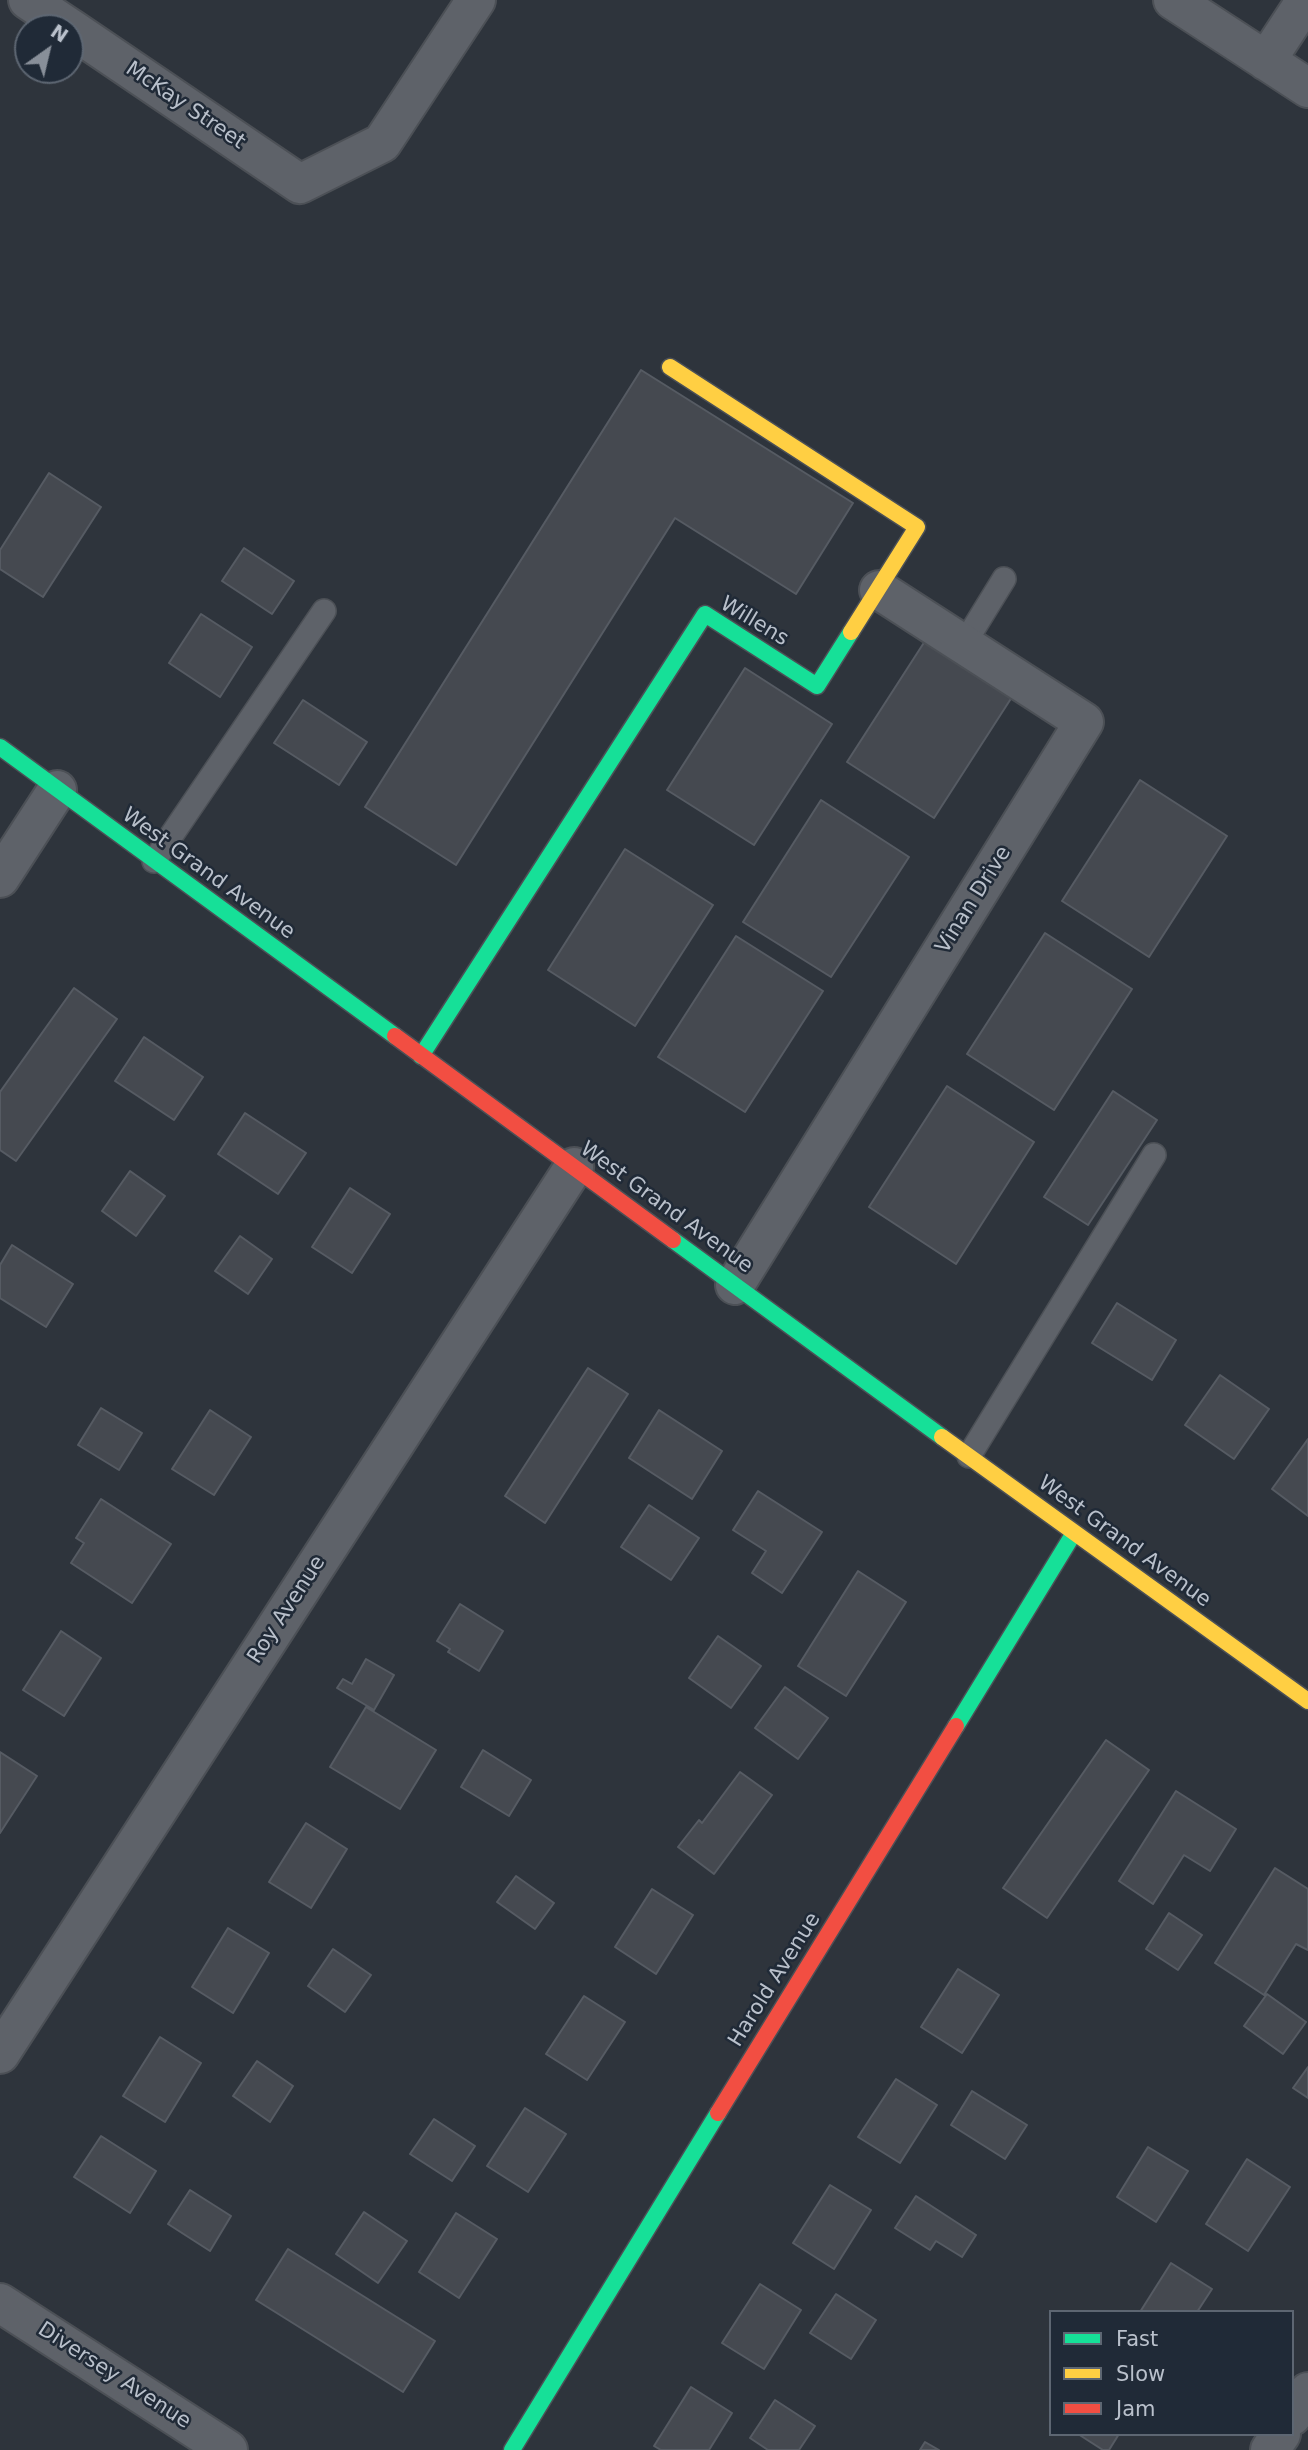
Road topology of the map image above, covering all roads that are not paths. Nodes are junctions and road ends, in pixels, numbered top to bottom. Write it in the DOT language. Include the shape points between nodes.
graph roads {
  1 [pos="28,0"];
  2 [pos="476,0"];
  3 [pos="1173,0"];
  4 [pos="1306,0"];
  5 [pos="49,14"];
  6 [pos="84,37"];
  7 [pos="1266,61"];
  8 [pos="1308,88"];
  9 [pos="670,367"];
  10 [pos="1004,579"];
  11 [pos="879,590"];
  12 [pos="324,611"];
  13 [pos="964,644"];
  14 [pos="0,747"];
  15 [pos="57,790"];
  16 [pos="154,861"];
  17 [pos="0,878"];
  18 [pos="421,1056"];
  19 [pos="1154,1155"];
  20 [pos="574,1167"];
  21 [pos="735,1285"];
  22 [pos="969,1456"];
  23 [pos="1074,1533"];
  24 [pos="1308,1701"];
  25 [pos="0,2054"];
  26 [pos="0,2303"];
  27 [pos="1308,2392"];
  28 [pos="1294,2413"];
  29 [pos="228,2450"];
  30 [pos="512,2450"];
  1 -- 5 [label="street, McKay Street"];
  2 -- 6 [label="street, McKay Street" via="382,144 300,184"];
  3 -- 7 [label="street"];
  4 -- 7 [label="street"];
  7 -- 8 [label="street"];
  9 -- 11 [label="street, Willens" via="917,527"];
  10 -- 13 [label="lane"];
  11 -- 13 [label="street, Vinan Drive"];
  11 -- 18 [label="street, Willens" via="817,686 705,614"];
  12 -- 16 [label="lane"];
  13 -- 21 [label="street, Vinan Drive" via="1084,722"];
  14 -- 15 [label="street, West Grand Avenue"];
  15 -- 16 [label="street, West Grand Avenue"];
  15 -- 17 [label="street"];
  16 -- 18 [label="street, West Grand Avenue"];
  18 -- 20 [label="street, West Grand Avenue"];
  19 -- 22 [label="lane"];
  20 -- 21 [label="street, West Grand Avenue"];
  20 -- 25 [label="street, Roy Avenue"];
  21 -- 22 [label="street, West Grand Avenue"];
  22 -- 23 [label="street, West Grand Avenue"];
  23 -- 24 [label="street, West Grand Avenue"];
  23 -- 30 [label="street, Harold Avenue"];
  26 -- 29 [label="street, Diversey Avenue"];
  27 -- 28 [label="street"];
}
